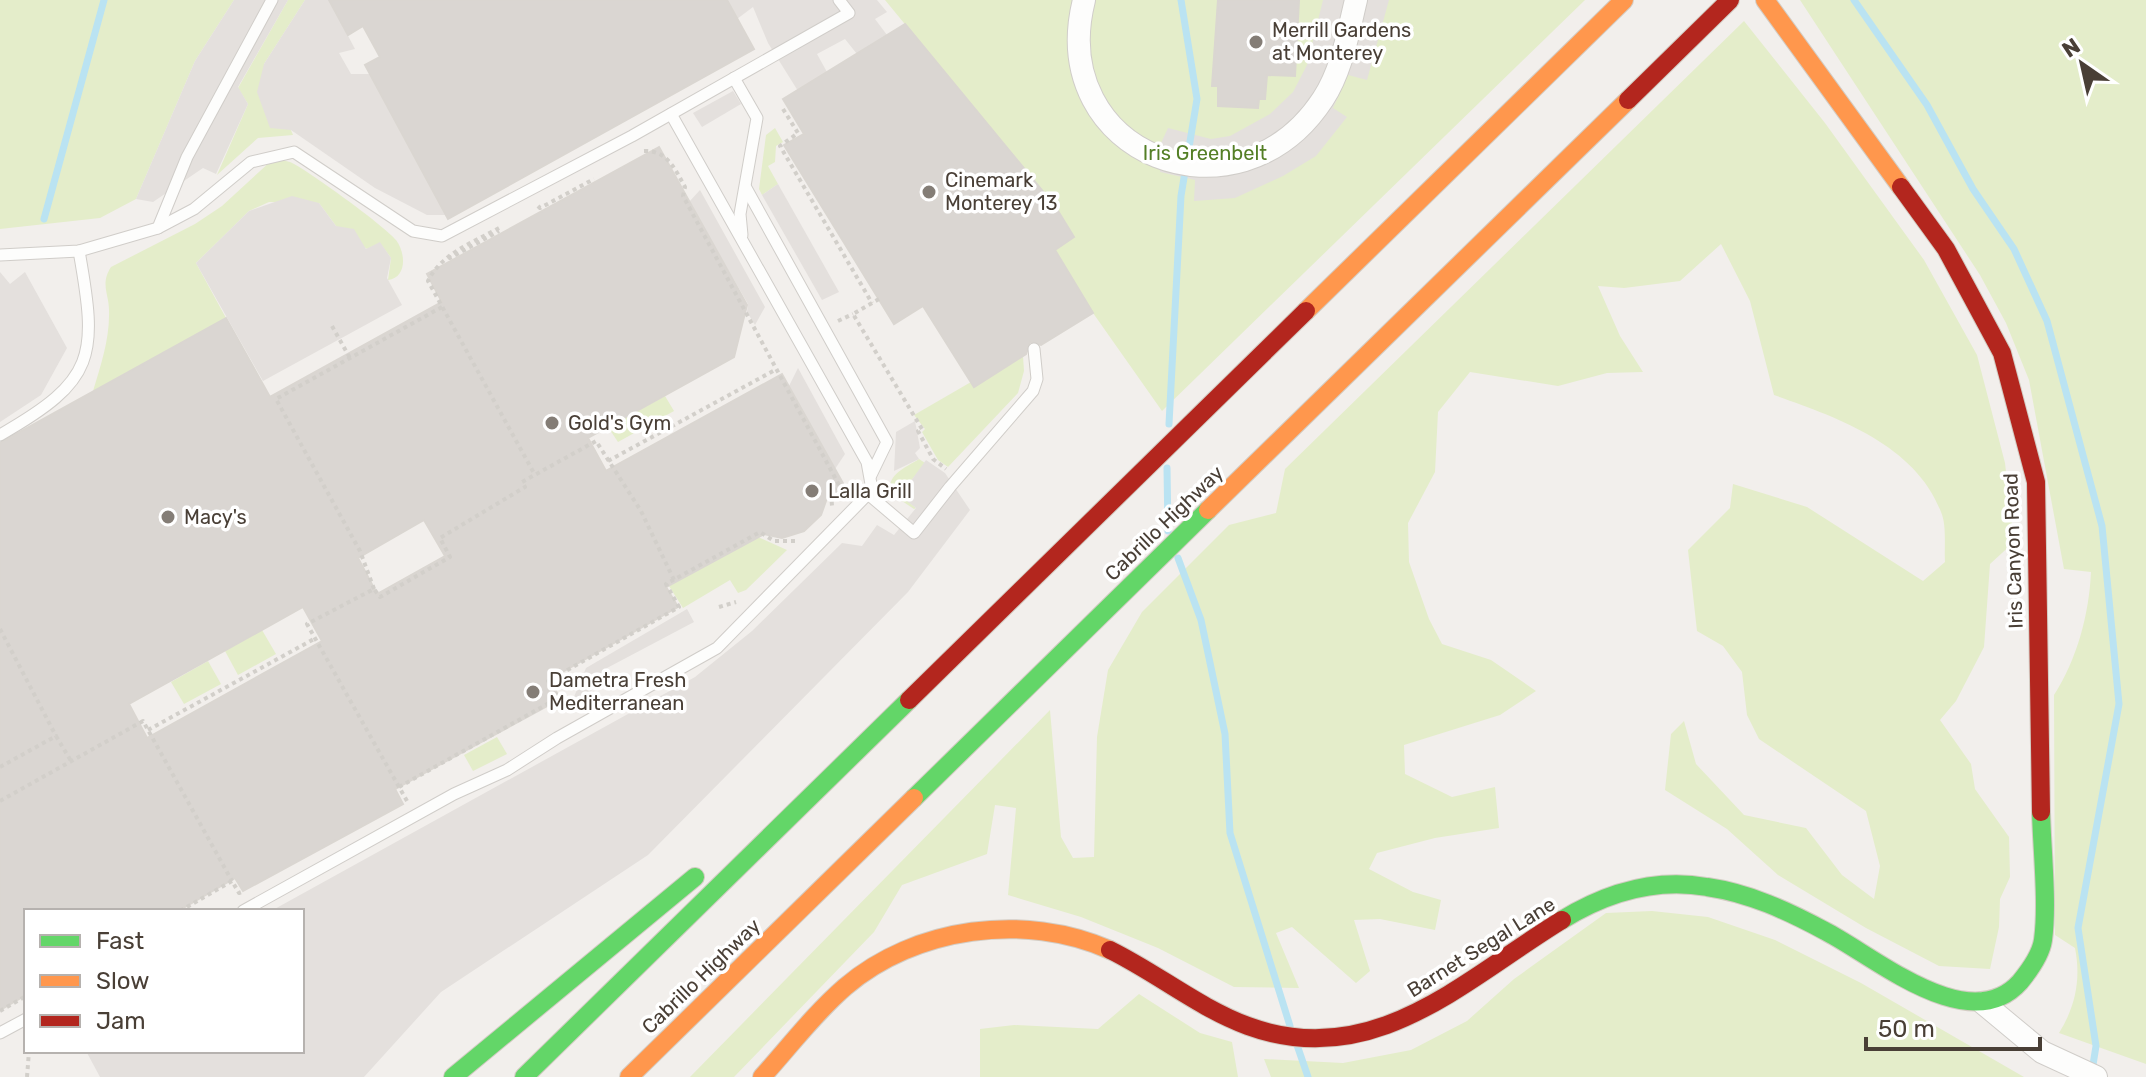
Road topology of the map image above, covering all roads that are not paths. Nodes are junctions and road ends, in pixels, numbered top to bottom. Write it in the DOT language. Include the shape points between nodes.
graph roads {
  1 [pos="272,0"];
  2 [pos="839,0"];
  3 [pos="1084,0"];
  4 [pos="1356,0"];
  5 [pos="1624,0"];
  6 [pos="1730,0"];
  7 [pos="1765,0"];
  8 [pos="734,78"];
  9 [pos="671,114"];
  10 [pos="746,188"];
  11 [pos="158,228"];
  12 [pos="742,240"];
  13 [pos="79,251"];
  14 [pos="0,255"];
  15 [pos="1034,349"];
  16 [pos="0,435"];
  17 [pos="871,475"];
  18 [pos="868,494"];
  19 [pos="937,776"];
  20 [pos="798,809"];
  21 [pos="247,909"];
  22 [pos="739,996"];
  23 [pos="1983,1003"];
  24 [pos="24,1020"];
  25 [pos="0,1033"];
  26 [pos="453,1077"];
  27 [pos="524,1077"];
  28 [pos="629,1077"];
  29 [pos="762,1077"];
  30 [pos="2096,1077"];
  1 -- 11 [label="lane" via="187,157"];
  2 -- 8 [label="lane" via="849,13"];
  3 -- 4 [label="street" via="1078,50 1101,112 1141,150 1195,166 1248,158 1283,139 1311,115 1331,85"];
  5 -- 20 [label="main road"];
  6 -- 19 [label="main road, Cabrillo Highway"];
  7 -- 23 [label="main road, Iris Canyon Road" via="1946,249 2002,353 2036,482 2043,941 2024,980"];
  8 -- 9 [label="lane"];
  8 -- 10 [label="lane" via="757,118"];
  9 -- 11 [label="lane" via="442,236 413,231 294,152 251,162 194,209"];
  9 -- 12 [label="lane"];
  10 -- 12 [label="lane"];
  10 -- 17 [label="lane" via="887,442"];
  11 -- 13 [label="lane"];
  12 -- 17 [label="lane"];
  13 -- 14 [label="lane"];
  13 -- 16 [label="lane" via="90,335 85,362 61,396"];
  15 -- 18 [label="lane" via="1033,391 914,533"];
  17 -- 18 [label="lane"];
  18 -- 21 [label="lane" via="717,648 507,770"];
  19 -- 22 [label="main road"];
  19 -- 28 [label="main road, Cabrillo Highway"];
  20 -- 26 [label="main road" via="720,858"];
  20 -- 27 [label="main road"];
  23 -- 29 [label="main road, Barnet Segal Lane" via="1938,996 1781,908 1724,889 1673,883 1620,892 1584,909 1451,997 1404,1020 1328,1038 1259,1032 1223,1017 1136,963 1085,943 1038,932 959,931 890,956 848,984"];
  23 -- 30 [label="street" via="2042,1052"];
  24 -- 25 [label="lane"];
}
